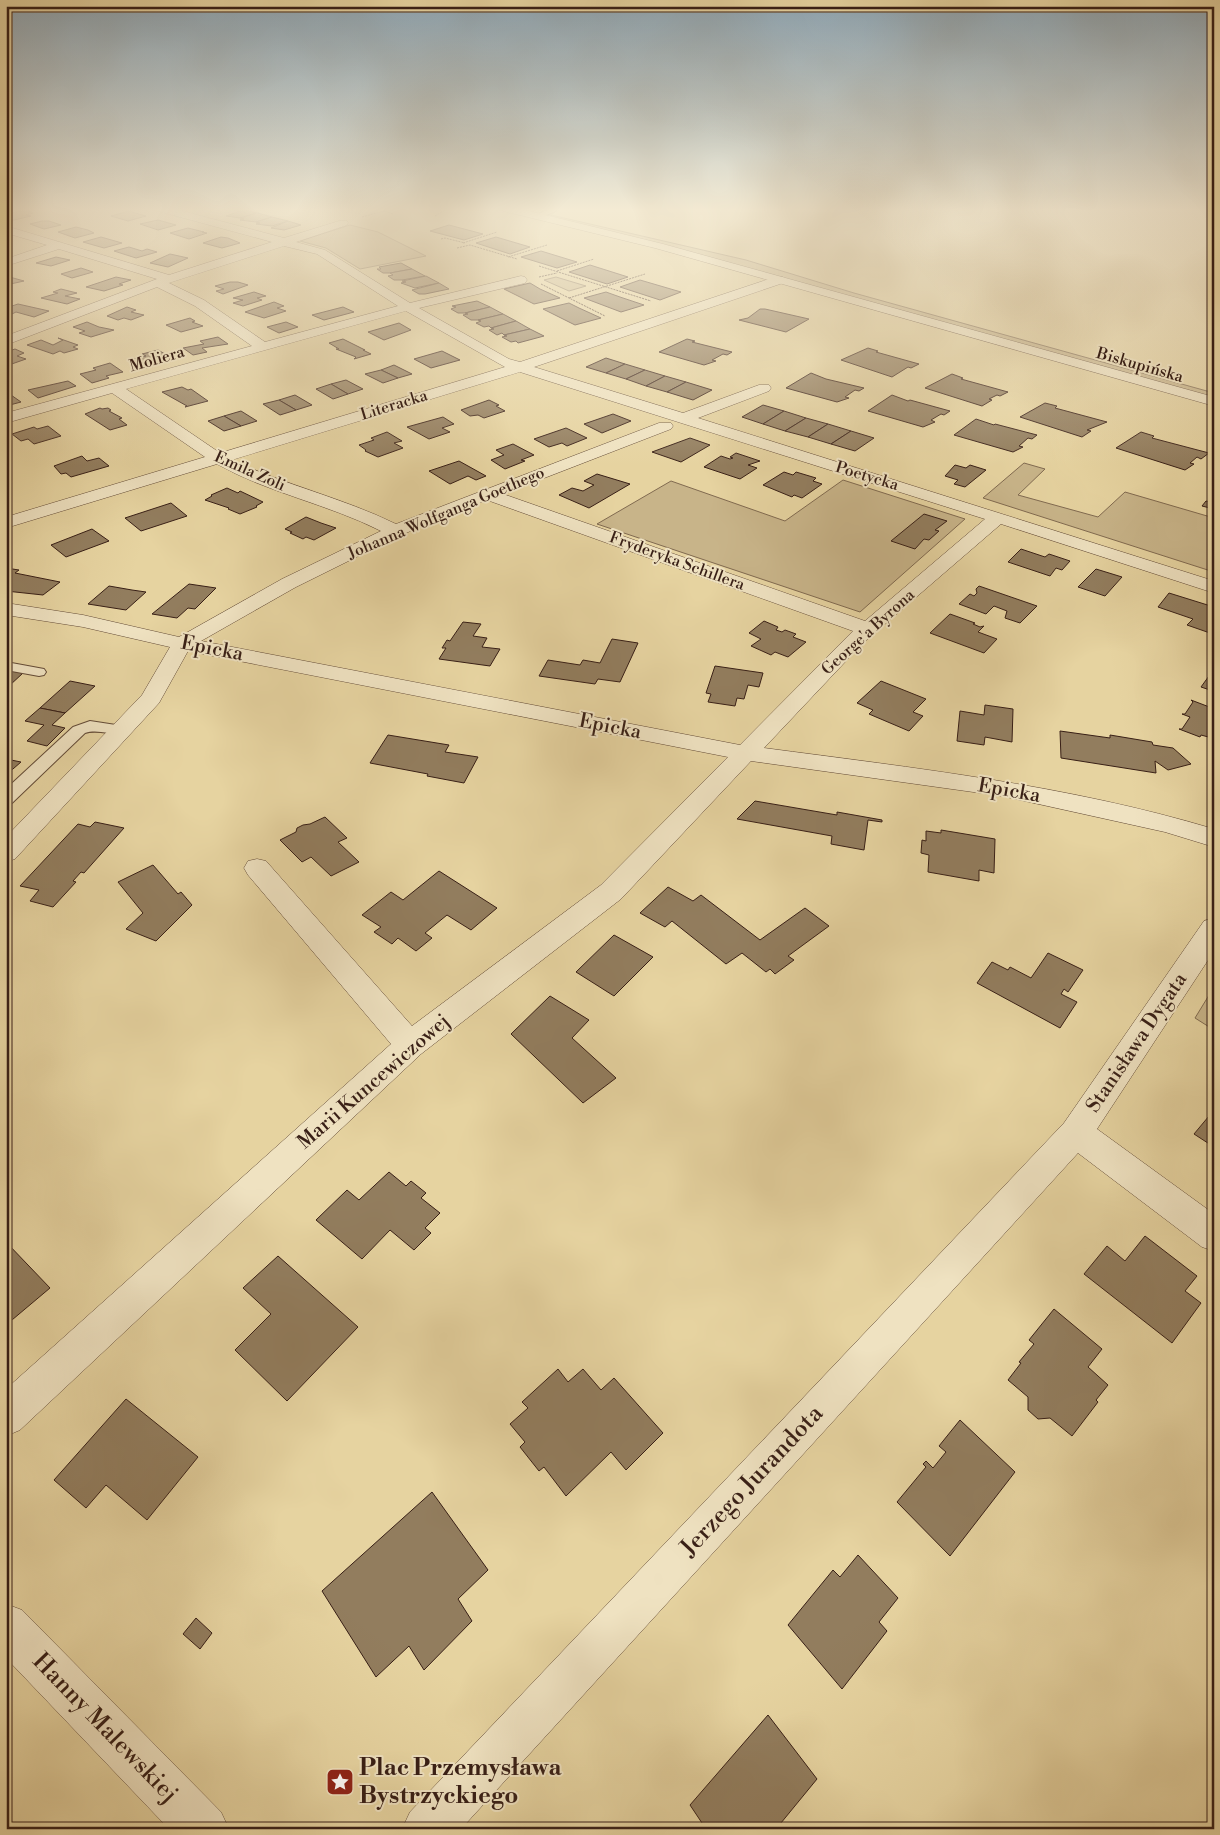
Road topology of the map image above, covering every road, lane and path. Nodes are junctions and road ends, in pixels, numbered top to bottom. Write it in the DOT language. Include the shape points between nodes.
graph roads {
  1 [pos="127,295"];
  2 [pos="185,295"];
  3 [pos="388,295"];
  4 [pos="460,295"];
  5 [pos="562,295"];
  6 [pos="581,295"];
  7 [pos="631,295"];
  8 [pos="735,295"];
  9 [pos="831,295"];
  10 [pos="569,298"];
  11 [pos="658,303"];
  12 [pos="408,307"];
  13 [pos="610,318"];
  14 [pos="6,341"];
  15 [pos="263,347"];
  16 [pos="520,367"];
  17 [pos="764,388"];
  18 [pos="116,389"];
  19 [pos="1214,402"];
  20 [pos="6,418"];
  21 [pos="684,418"];
  22 [pos="665,426"];
  23 [pos="217,458"];
  24 [pos="487,494"];
  25 [pos="998,516"];
  26 [pos="6,523"];
  27 [pos="395,531"];
  28 [pos="1214,587"];
  29 [pos="6,609"];
  30 [pos="868,629"];
  31 [pos="182,644"];
  32 [pos="6,666"];
  33 [pos="39,672"];
  34 [pos="123,730"];
  35 [pos="744,753"];
  36 [pos="6,799"];
  37 [pos="1214,838"];
  38 [pos="6,853"];
  39 [pos="257,868"];
  40 [pos="1214,928"];
  41 [pos="410,1045"];
  42 [pos="1076,1133"];
  43 [pos="1214,1235"];
  44 [pos="6,1416"];
  45 [pos="6,1626"];
  46 [pos="204,1829"];
  47 [pos="427,1829"];
  1 -- 14 [label="street"];
  2 -- 15 [label="street"];
  3 -- 12 [label="street, Poetycka"];
  4 -- 12 [label="street, Moliera"];
  5 -- 10 [label="path"];
  6 -- 10 [label="path"];
  7 -- 11 [label="path"];
  8 -- 16 [label="street, Literacka"];
  9 -- 19 [label="street, Biskupińska"];
  10 -- 13 [label="path"];
  12 -- 15 [label="street, Moliera"];
  12 -- 16 [label="street, Poetycka" via="504,362"];
  15 -- 18 [label="street, Moliera"];
  16 -- 21 [label="street, Poetycka"];
  16 -- 23 [label="street, Literacka"];
  17 -- 21 [label="street"];
  18 -- 20 [label="street, Moliera"];
  18 -- 23 [label="street, Emila Zoli"];
  21 -- 25 [label="street, Poetycka"];
  22 -- 24 [label="street, Johanna Wolfganga Goethego"];
  23 -- 26 [label="street, Literacka"];
  23 -- 27 [label="street, Emila Zoli" via="276,484 356,512"];
  24 -- 27 [label="street, Johanna Wolfganga Goethego"];
  24 -- 30 [label="street, Fryderyka Schillera"];
  25 -- 28 [label="street, Poetycka"];
  25 -- 30 [label="street, George'a Byrona"];
  27 -- 31 [label="street, Johanna Wolfganga Goethego" via="289,582"];
  29 -- 31 [label="street, Epicka" via="83,621"];
  30 -- 35 [label="street, George'a Byrona"];
  31 -- 34 [label="street" via="150,698"];
  31 -- 35 [label="street, Epicka"];
  32 -- 33 [label="lane"];
  34 -- 36 [label="lane" via="90,726 79,730"];
  34 -- 38 [label="street"];
  35 -- 37 [label="street, Epicka" via="1002,788 1168,824"];
  35 -- 41 [label="street, Marii Kuncewiczowej" via="611,892"];
  39 -- 41 [label="street"];
  40 -- 42 [label="street, Stanisława Dygata"];
  41 -- 44 [label="street, Marii Kuncewiczowej"];
  42 -- 43 [label="street"];
  42 -- 47 [label="street, Jerzego Jurandota"];
  45 -- 46 [label="street, Hanny Malewskiej"];
}
